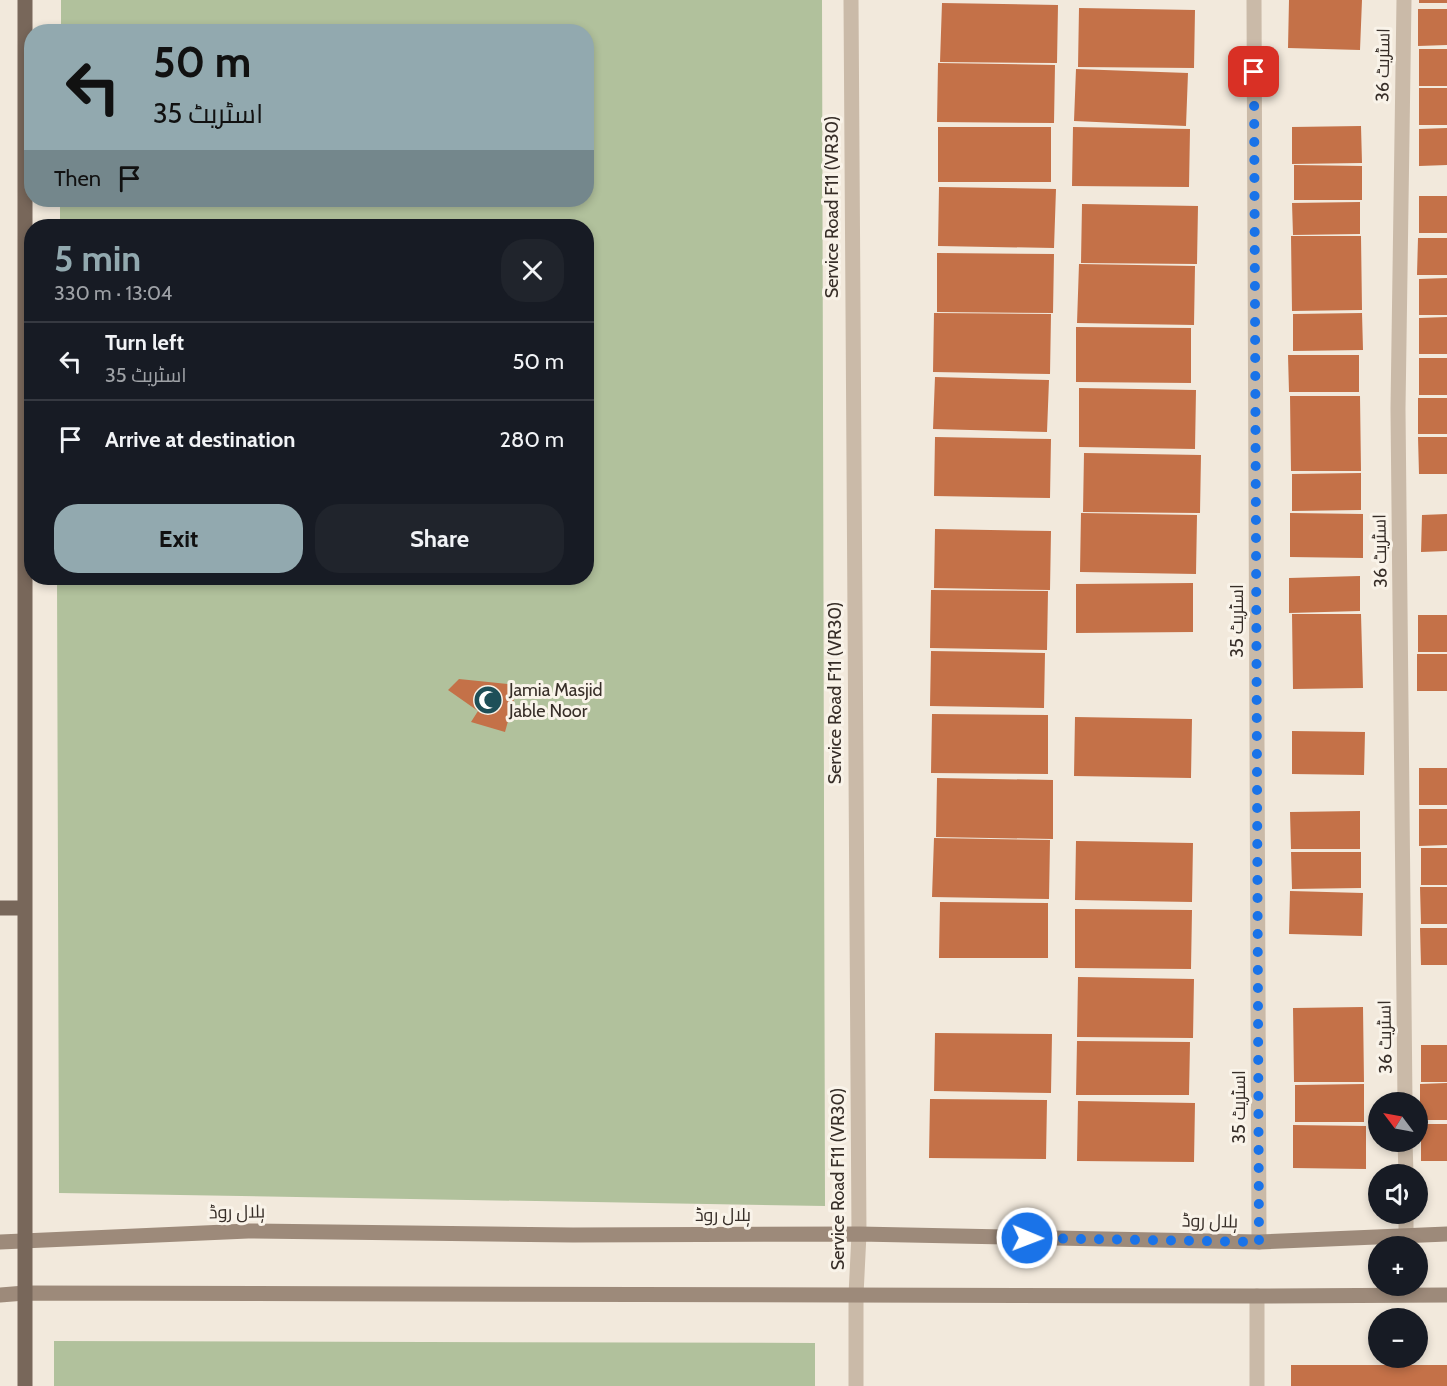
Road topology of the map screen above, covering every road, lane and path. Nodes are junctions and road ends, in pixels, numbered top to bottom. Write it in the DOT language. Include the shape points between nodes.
graph roads {
  1 [pos="25,0"];
  2 [pos="851,0"];
  3 [pos="1254,0"];
  4 [pos="1404,0"];
  5 [pos="25,24"];
  6 [pos="24,585"];
  7 [pos="0,908"];
  8 [pos="24,908"];
  9 [pos="1405,1092"];
  10 [pos="1406,1224"];
  11 [pos="859,1234"];
  12 [pos="1447,1234"];
  13 [pos="1406,1235"];
  14 [pos="26,1239"];
  15 [pos="0,1242"];
  16 [pos="1259,1242"];
  17 [pos="25,1293"];
  18 [pos="0,1295"];
  19 [pos="856,1295"];
  20 [pos="1447,1295"];
  21 [pos="1257,1296"];
  22 [pos="25,1386"];
  23 [pos="856,1386"];
  24 [pos="1257,1386"];
  1 -- 5 [label="main road"];
  2 -- 11 [label="street, Service Road F11 (VR30)"];
  3 -- 16 [label="street, اسٹریٹ 35"];
  4 -- 9 [label="street, اسٹریٹ 36" via="1398,420"];
  6 -- 8 [label="main road"];
  7 -- 8 [label="main road"];
  8 -- 14 [label="main road"];
  10 -- 13 [label="street"];
  11 -- 14 [label="street, ہلال روڈ" via="248,1231"];
  11 -- 16 [label="street, ہلال روڈ"];
  11 -- 19 [label="street, Service Road F11 (VR30)"];
  12 -- 13 [label="street, ہلال روڈ"];
  13 -- 16 [label="street, ہلال روڈ"];
  14 -- 15 [label="street, ہلال روڈ"];
  14 -- 17 [label="main road"];
  17 -- 18 [label="street"];
  17 -- 19 [label="street"];
  17 -- 22 [label="main road"];
  19 -- 21 [label="street"];
  19 -- 23 [label="street, Service Road F11 (VR30)"];
  20 -- 21 [label="street"];
  21 -- 24 [label="street"];
}
